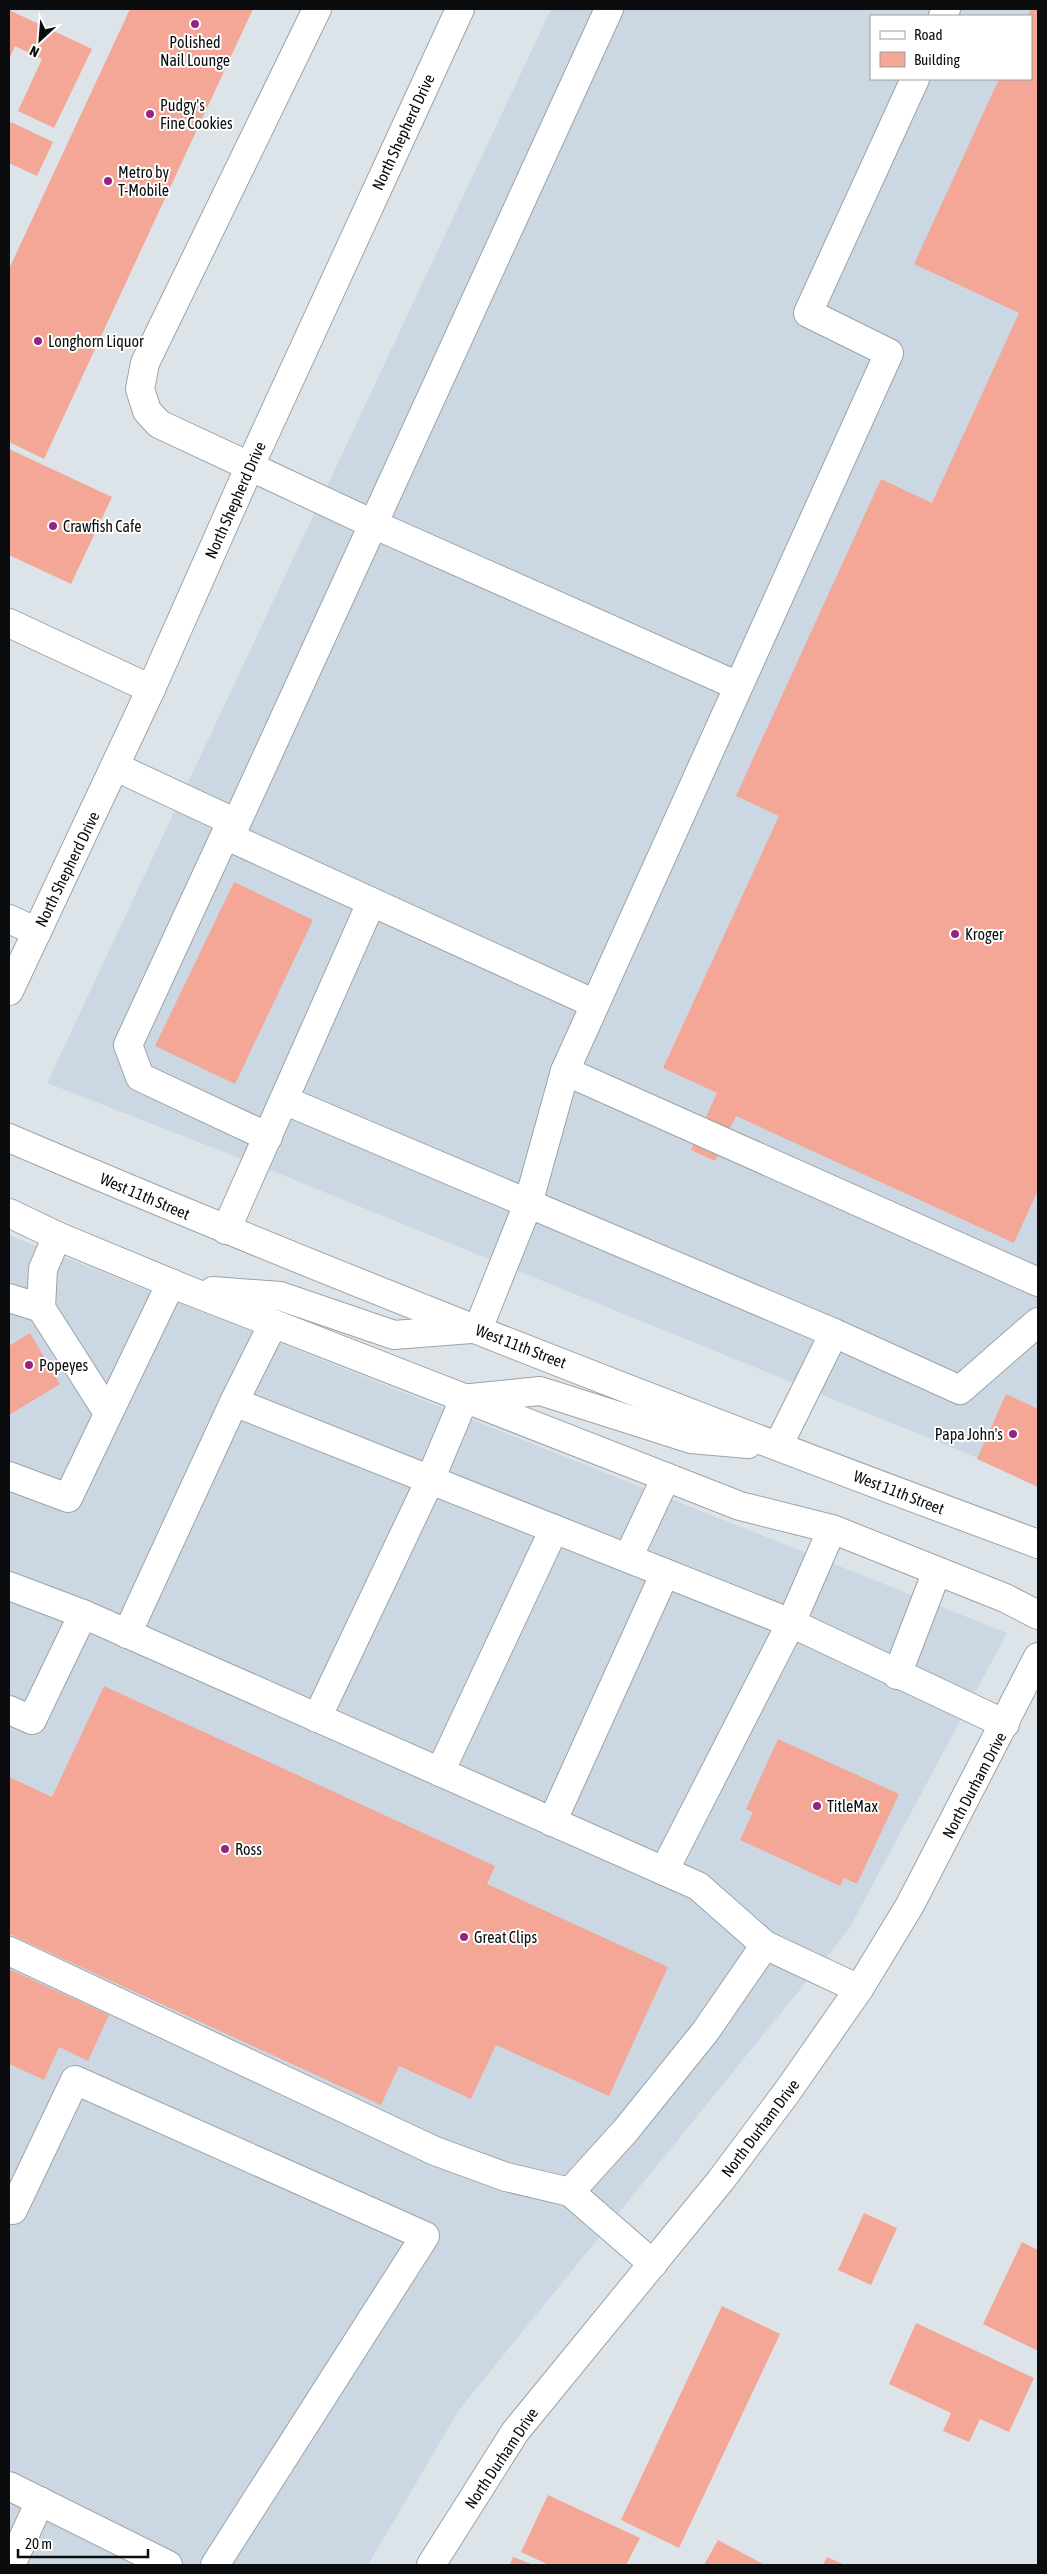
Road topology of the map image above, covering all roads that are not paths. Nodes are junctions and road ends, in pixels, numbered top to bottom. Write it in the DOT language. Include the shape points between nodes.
graph roads {
  1 [pos="317,9"];
  2 [pos="460,9"];
  3 [pos="610,9"];
  4 [pos="914,80"];
  5 [pos="249,468"];
  6 [pos="373,524"];
  7 [pos="9,623"];
  8 [pos="738,686"];
  9 [pos="151,689"];
  10 [pos="116,767"];
  11 [pos="233,830"];
  12 [pos="371,903"];
  13 [pos="9,919"];
  14 [pos="37,932"];
  15 [pos="9,991"];
  16 [pos="595,1004"];
  17 [pos="565,1071"];
  18 [pos="284,1100"];
  19 [pos="268,1137"];
  20 [pos="9,1138"];
  21 [pos="528,1204"];
  22 [pos="9,1213"];
  23 [pos="226,1230"];
  24 [pos="58,1236"];
  25 [pos="1038,1282"];
  26 [pos="178,1286"];
  27 [pos="9,1298"];
  28 [pos="41,1308"];
  29 [pos="1038,1322"];
  30 [pos="273,1324"];
  31 [pos="478,1329"];
  32 [pos="834,1333"];
  33 [pos="464,1399"];
  34 [pos="234,1402"];
  35 [pos="108,1413"];
  36 [pos="778,1446"];
  37 [pos="9,1476"];
  38 [pos="666,1477"];
  39 [pos="430,1480"];
  40 [pos="554,1529"];
  41 [pos="832,1529"];
  42 [pos="1038,1544"];
  43 [pos="628,1558"];
  44 [pos="937,1571"];
  45 [pos="665,1573"];
  46 [pos="9,1586"];
  47 [pos="83,1614"];
  48 [pos="1038,1615"];
  49 [pos="791,1623"];
  50 [pos="128,1634"];
  51 [pos="1038,1657"];
  52 [pos="897,1675"];
  53 [pos="9,1710"];
  54 [pos="317,1718"];
  55 [pos="1006,1724"];
  56 [pos="440,1772"];
  57 [pos="552,1822"];
  58 [pos="664,1871"];
  59 [pos="765,1945"];
  60 [pos="9,1951"];
  61 [pos="859,1989"];
  62 [pos="570,2192"];
  63 [pos="9,2208"];
  64 [pos="653,2264"];
  65 [pos="9,2486"];
  66 [pos="40,2501"];
  67 [pos="11,2565"];
  68 [pos="168,2565"];
  69 [pos="215,2565"];
  70 [pos="431,2565"];
  1 -- 5 [label="main road" via="145,363 140,389 148,411 159,424"];
  2 -- 5 [label="main road, North Shepherd Drive"];
  3 -- 6 [label="main road"];
  4 -- 8 [label="main road" via="808,313 889,353"];
  5 -- 6 [label="main road"];
  5 -- 9 [label="main road, North Shepherd Drive"];
  6 -- 8 [label="main road"];
  6 -- 11 [label="main road"];
  7 -- 9 [label="main road"];
  8 -- 16 [label="main road"];
  9 -- 10 [label="main road, North Shepherd Drive"];
  10 -- 11 [label="main road"];
  10 -- 14 [label="main road, North Shepherd Drive"];
  11 -- 12 [label="main road"];
  11 -- 19 [label="main road" via="225,835 128,1045 140,1077"];
  12 -- 16 [label="main road"];
  12 -- 18 [label="main road"];
  13 -- 14 [label="main road"];
  14 -- 15 [label="main road, North Shepherd Drive"];
  16 -- 17 [label="main road"];
  17 -- 21 [label="main road"];
  17 -- 25 [label="main road"];
  18 -- 19 [label="main road"];
  18 -- 21 [label="main road"];
  19 -- 23 [label="main road"];
  20 -- 23 [label="main road, West 11th Street"];
  21 -- 31 [label="main road"];
  21 -- 32 [label="main road"];
  22 -- 24 [label="main road"];
  23 -- 31 [label="main road, West 11th Street"];
  24 -- 26 [label="main road"];
  24 -- 28 [label="main road" via="43,1269"];
  26 -- 30 [label="main road"];
  26 -- 31 [label="main road" via="280,1296 394,1334"];
  26 -- 35 [label="main road"];
  27 -- 28 [label="main road"];
  28 -- 35 [label="main road"];
  29 -- 32 [label="main road" via="960,1390"];
  30 -- 33 [label="main road"];
  30 -- 34 [label="main road"];
  31 -- 36 [label="main road, West 11th Street"];
  32 -- 36 [label="main road"];
  33 -- 36 [label="main road" via="540,1391 691,1439"];
  33 -- 38 [label="main road"];
  33 -- 39 [label="main road"];
  34 -- 39 [label="main road"];
  34 -- 50 [label="main road"];
  35 -- 37 [label="main road" via="68,1498"];
  36 -- 42 [label="main road, West 11th Street"];
  38 -- 41 [label="main road" via="740,1506"];
  38 -- 43 [label="main road"];
  39 -- 40 [label="main road"];
  39 -- 54 [label="main road"];
  40 -- 43 [label="main road"];
  40 -- 56 [label="main road"];
  41 -- 44 [label="main road"];
  41 -- 49 [label="main road"];
  43 -- 45 [label="main road"];
  44 -- 48 [label="main road"];
  44 -- 52 [label="main road"];
  45 -- 49 [label="main road"];
  45 -- 57 [label="main road"];
  46 -- 47 [label="main road"];
  47 -- 50 [label="main road"];
  47 -- 53 [label="main road" via="32,1720"];
  49 -- 52 [label="main road"];
  49 -- 58 [label="main road"];
  50 -- 54 [label="main road"];
  51 -- 55 [label="main road, North Durham Drive"];
  52 -- 55 [label="main road"];
  54 -- 56 [label="main road"];
  55 -- 61 [label="main road, North Durham Drive" via="910,1905"];
  56 -- 57 [label="main road"];
  57 -- 58 [label="main road"];
  58 -- 59 [label="main road" via="698,1886"];
  59 -- 61 [label="main road"];
  59 -- 62 [label="main road" via="705,2032 626,2130"];
  60 -- 62 [label="main road" via="435,2151 506,2177"];
  61 -- 64 [label="main road, North Durham Drive" via="763,2124"];
  62 -- 64 [label="main road"];
  63 -- 69 [label="main road" via="13,2210 75,2080 425,2236"];
  64 -- 70 [label="main road, North Durham Drive" via="515,2432"];
  65 -- 66 [label="main road"];
  66 -- 67 [label="main road"];
  66 -- 68 [label="main road"];
}
